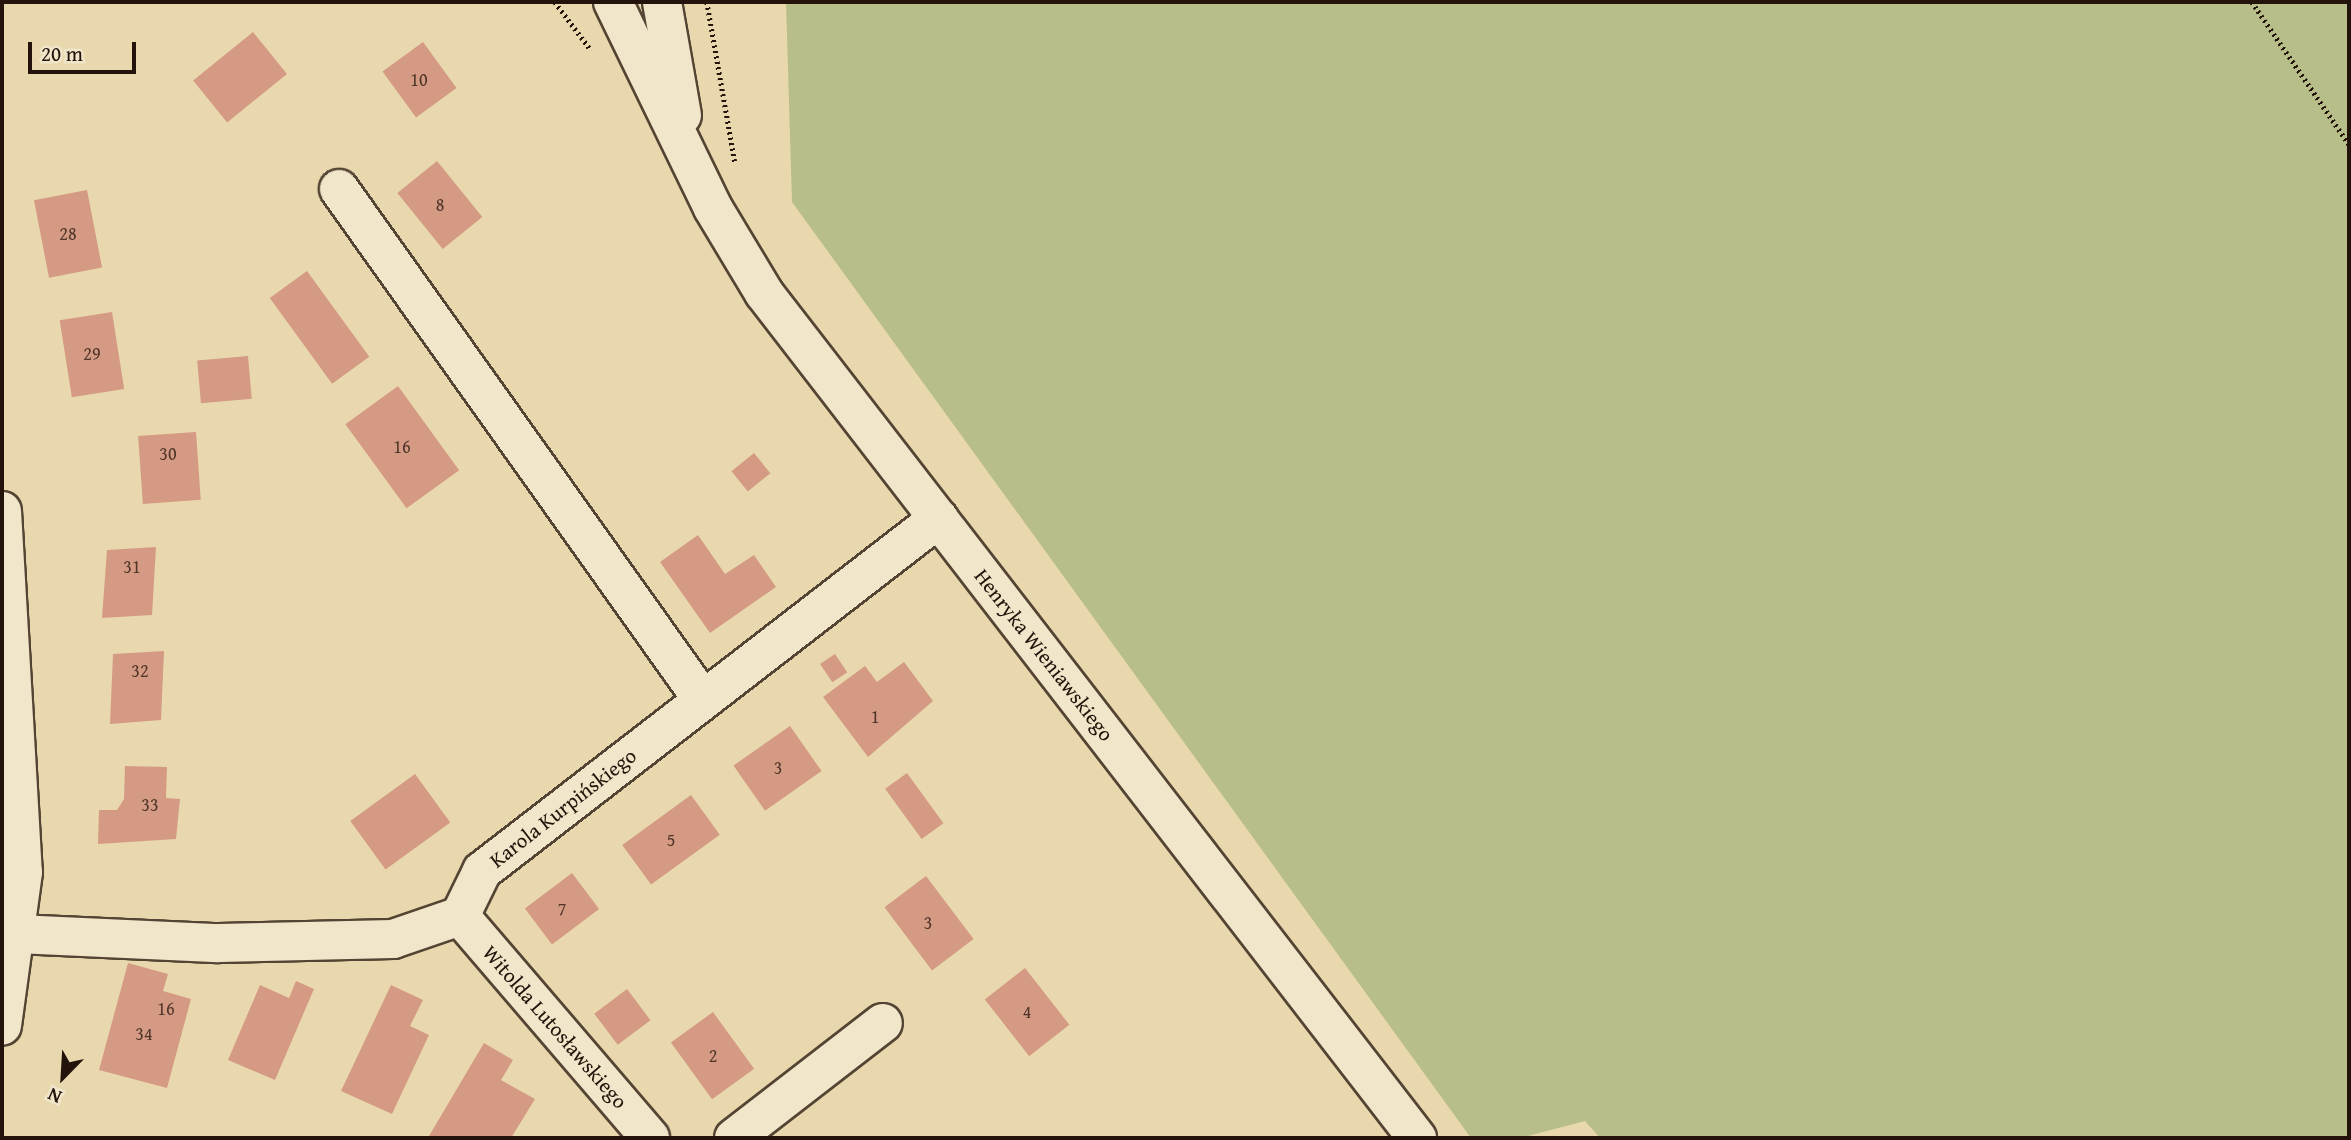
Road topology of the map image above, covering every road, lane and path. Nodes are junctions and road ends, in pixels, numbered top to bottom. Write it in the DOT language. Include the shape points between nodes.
graph roads {
  1 [pos="613,2"];
  2 [pos="662,2"];
  3 [pos="2252,2"];
  4 [pos="2349,144"];
  5 [pos="690,158"];
  6 [pos="339,189"];
  7 [pos="2,512"];
  8 [pos="939,518"];
  9 [pos="703,700"];
  10 [pos="460,916"];
  11 [pos="18,934"];
  12 [pos="883,1023"];
  13 [pos="2,1026"];
  14 [pos="650,1138"];
  15 [pos="734,1138"];
  16 [pos="1417,1138"];
  1 -- 5 [label="street, Henryka Wieniawskiego"];
  2 -- 5 [label="street, Henryka Wieniawskiego"];
  3 -- 4 [label="path"];
  5 -- 8 [label="street, Henryka Wieniawskiego" via="764,293"];
  6 -- 9 [label="street"];
  7 -- 11 [label="street" via="23,872"];
  8 -- 9 [label="street, Karola Kurpińskiego"];
  8 -- 16 [label="street, Henryka Wieniawskiego"];
  9 -- 10 [label="street, Karola Kurpińskiego" via="482,871"];
  10 -- 11 [label="street" via="393,939 219,943"];
  10 -- 14 [label="street, Witolda Lutosławskiego"];
  11 -- 13 [label="street"];
  12 -- 15 [label="street"];
}
